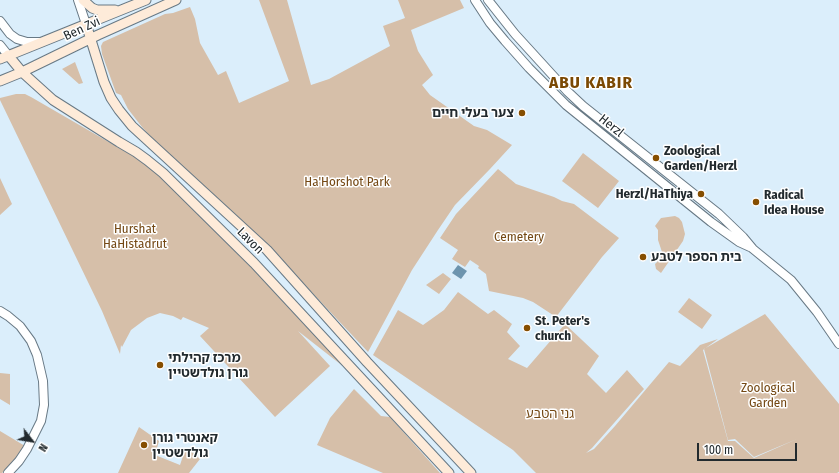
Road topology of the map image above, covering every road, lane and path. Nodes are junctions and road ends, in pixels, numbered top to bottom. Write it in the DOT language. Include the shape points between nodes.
graph roads {
  1 [pos="78,0"];
  2 [pos="83,0"];
  3 [pos="146,0"];
  4 [pos="176,0"];
  5 [pos="475,0"];
  6 [pos="488,0"];
  7 [pos="124,10"];
  8 [pos="0,21"];
  9 [pos="86,24"];
  10 [pos="90,39"];
  11 [pos="42,42"];
  12 [pos="0,45"];
  13 [pos="4,57"];
  14 [pos="22,72"];
  15 [pos="0,81"];
  16 [pos="566,91"];
  17 [pos="554,92"];
  18 [pos="582,104"];
  19 [pos="566,105"];
  20 [pos="752,249"];
  21 [pos="0,311"];
  22 [pos="839,344"];
  23 [pos="8,473"];
  24 [pos="449,473"];
  25 [pos="471,473"];
  1 -- 9 [label="street"];
  2 -- 7 [label="main road" via="97,10"];
  3 -- 7 [label="main road, Ben Zvi"];
  4 -- 10 [label="main road, Ben Zvi"];
  5 -- 17 [label="street, Herzl" via="505,42"];
  6 -- 16 [label="street, Herzl"];
  7 -- 9 [label="main road, Ben Zvi"];
  8 -- 11 [label="street" via="17,39"];
  9 -- 10 [label="main road, Lavon"];
  9 -- 11 [label="main road, Ben Zvi"];
  10 -- 14 [label="main road, Ben Zvi"];
  10 -- 25 [label="main road, Lavon" via="111,98 132,126 266,250"];
  11 -- 13 [label="main road, Ben Zvi"];
  12 -- 13 [label="street"];
  13 -- 14 [label="main road, Lavon"];
  14 -- 15 [label="main road, Ben Zvi"];
  14 -- 24 [label="main road, Lavon" via="53,100 136,152 163,173 254,263"];
  16 -- 17 [label="street"];
  16 -- 18 [label="street, Herzl"];
  17 -- 19 [label="street, Herzl"];
  18 -- 19 [label="street"];
  18 -- 20 [label="street, Herzl" via="718,214"];
  19 -- 20 [label="street, Herzl" via="711,222"];
  20 -- 22 [label="street, Herzl" via="791,280"];
  21 -- 23 [label="street" via="20,326 30,341 37,355 43,381 44,405 41,421 27,449"];
}
